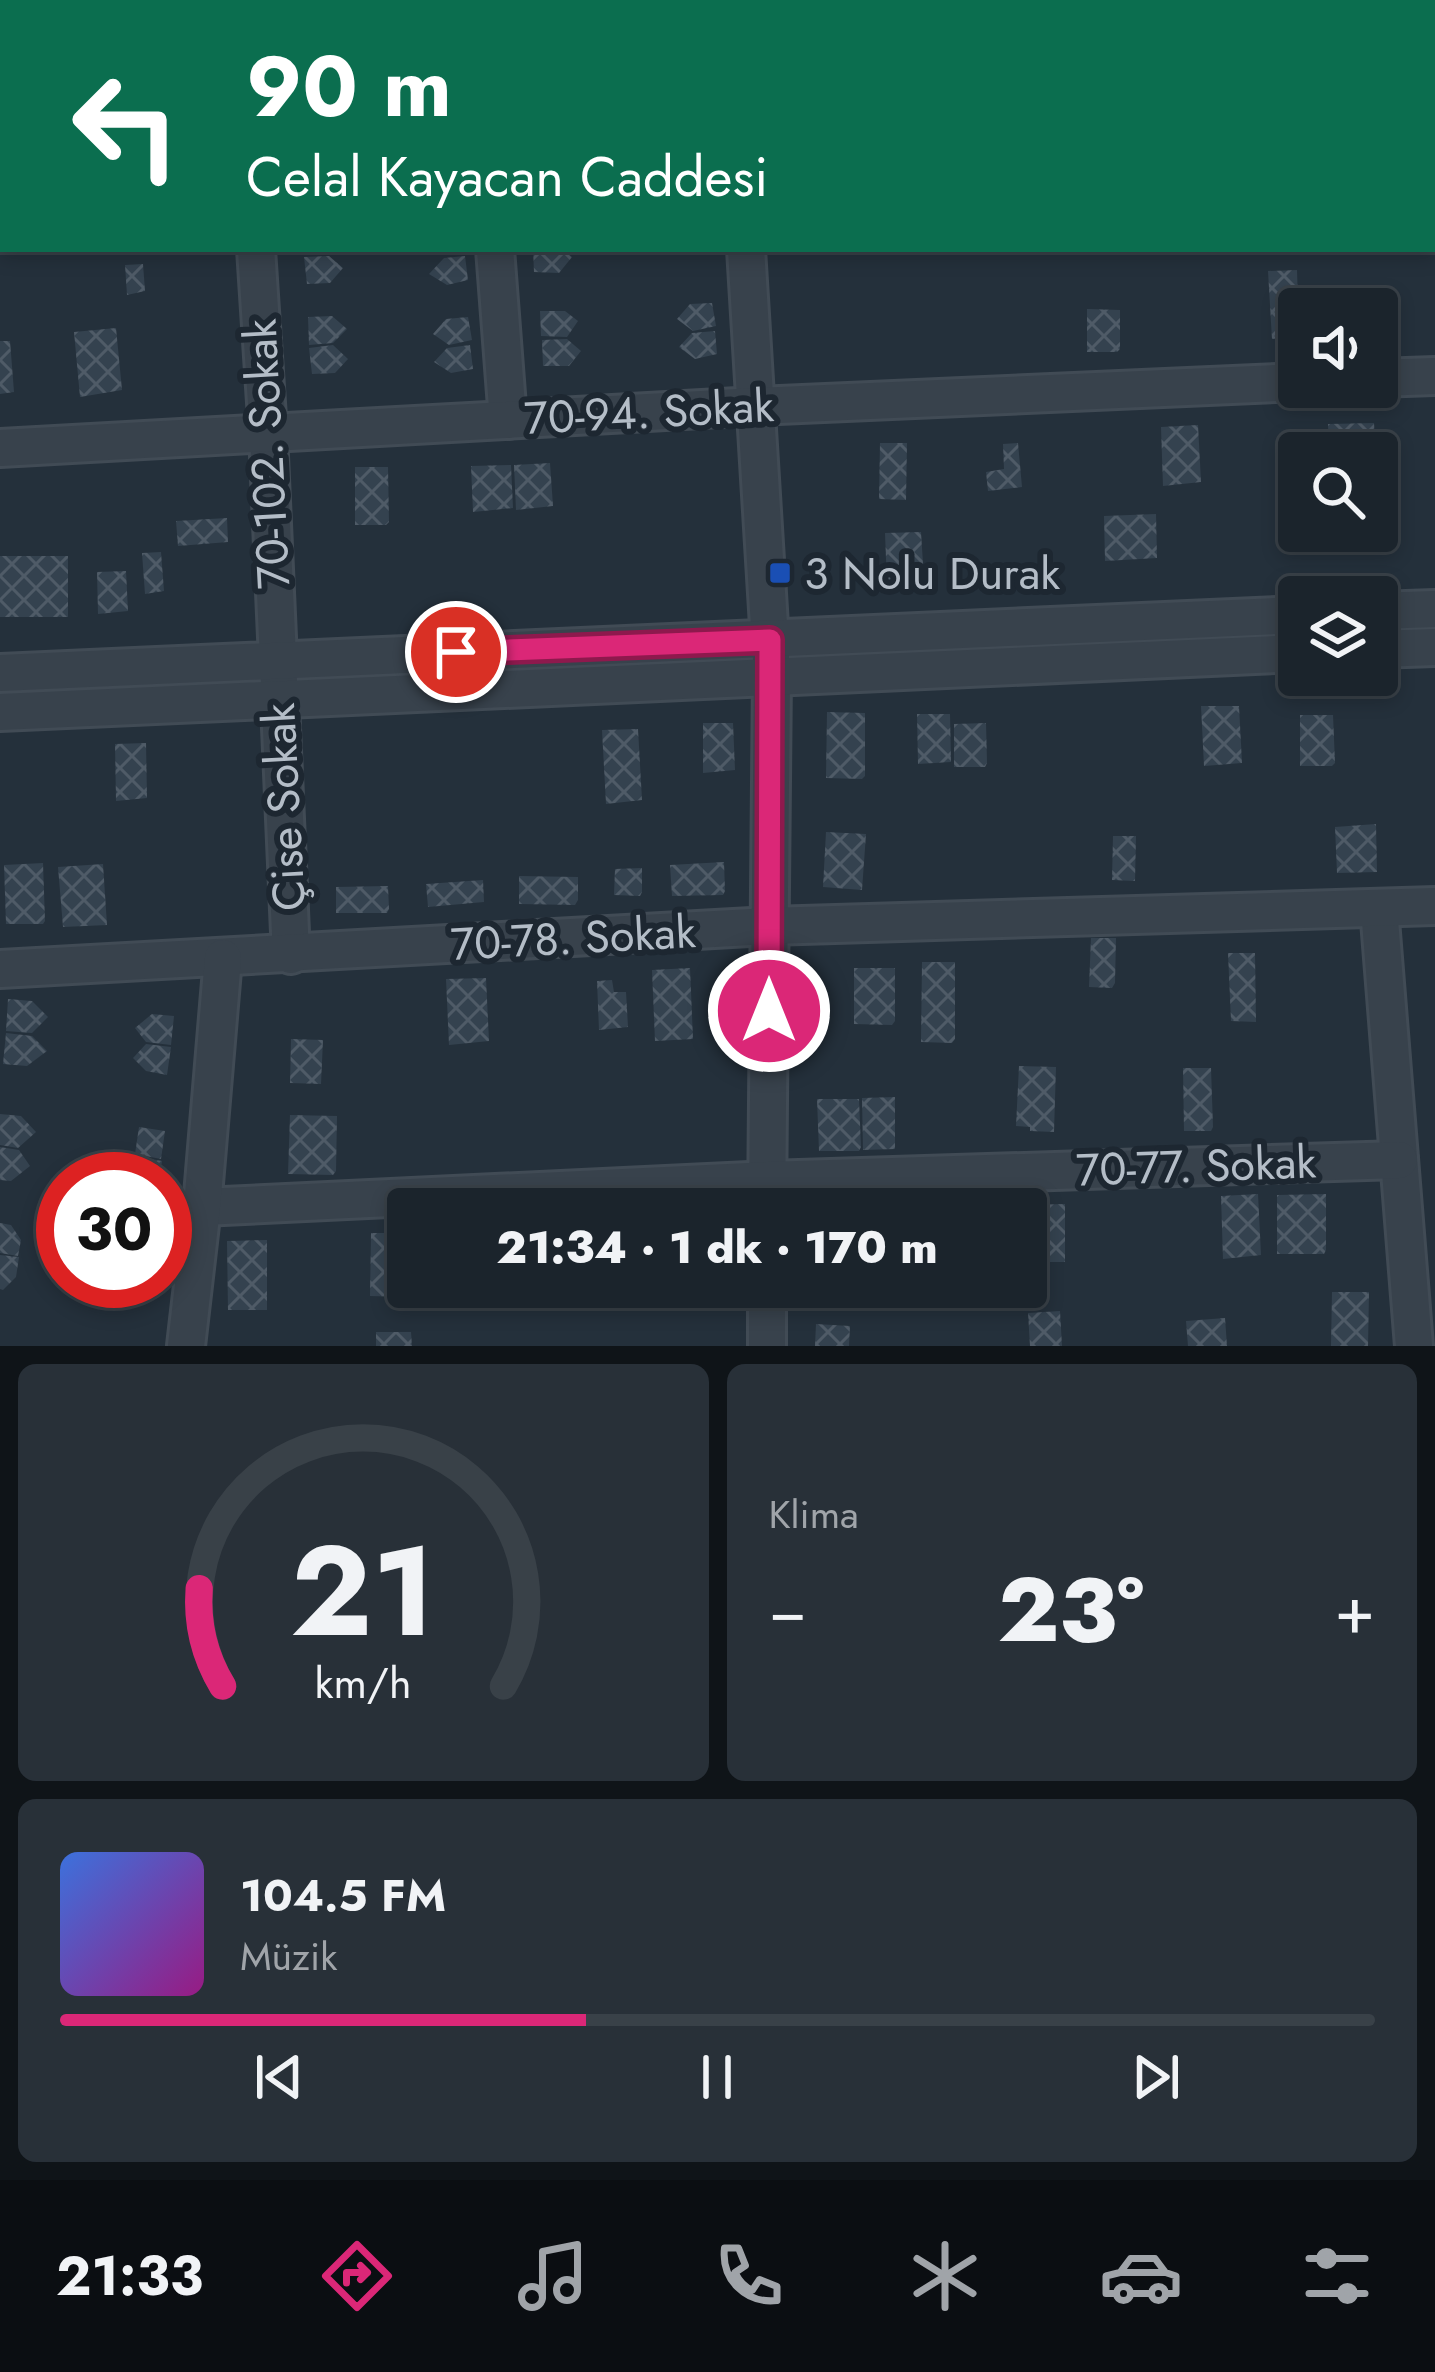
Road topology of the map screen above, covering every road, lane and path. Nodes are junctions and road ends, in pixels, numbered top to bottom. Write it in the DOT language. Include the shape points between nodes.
graph roads {
  1 [pos="256,252"];
  2 [pos="495,252"];
  3 [pos="746,252"];
  4 [pos="1435,376"];
  5 [pos="1398,377"];
  6 [pos="1278,383"];
  7 [pos="756,406"];
  8 [pos="508,419"];
  9 [pos="268,433"];
  10 [pos="0,448"];
  11 [pos="1435,608"];
  12 [pos="1398,610"];
  13 [pos="1278,617"];
  14 [pos="1435,647"];
  15 [pos="1398,648"];
  16 [pos="1278,652"];
  17 [pos="771,657"];
  18 [pos="277,659"];
  19 [pos="0,674"];
  20 [pos="280,698"];
  21 [pos="0,712"];
  22 [pos="1435,906"];
  23 [pos="1378,908"];
  24 [pos="769,926"];
  25 [pos="291,955"];
  26 [pos="223,958"];
  27 [pos="0,969"];
  28 [pos="1399,1160"];
  29 [pos="768,1188"];
  30 [pos="894,1188"];
  31 [pos="387,1203"];
  32 [pos="202,1207"];
  33 [pos="767,1308"];
  34 [pos="186,1346"];
  35 [pos="766,1346"];
  36 [pos="1414,1346"];
  1 -- 9 [label="street, 70-102. Sokak"];
  2 -- 8 [label="street"];
  3 -- 7 [label="street"];
  4 -- 5 [label="street"];
  6 -- 7 [label="street, 70-94. Sokak"];
  7 -- 8 [label="street, 70-94. Sokak"];
  7 -- 17 [label="street"];
  8 -- 9 [label="street, 70-94. Sokak"];
  9 -- 10 [label="street, 70-94. Sokak"];
  9 -- 18 [label="street, 70-102. Sokak"];
  11 -- 12 [label="street"];
  13 -- 17 [label="street"];
  14 -- 15 [label="street"];
  16 -- 17 [label="street"];
  17 -- 18 [label="street"];
  17 -- 20 [label="street"];
  17 -- 24 [label="street"];
  18 -- 19 [label="street"];
  18 -- 20 [label="street, Çise Sokak"];
  20 -- 21 [label="street"];
  20 -- 25 [label="street, Çise Sokak"];
  22 -- 23 [label="street, 70-78. Sokak"];
  23 -- 24 [label="street, 70-78. Sokak"];
  23 -- 28 [label="street"];
  24 -- 25 [label="street, 70-78. Sokak"];
  24 -- 29 [label="street"];
  25 -- 26 [label="street, 70-78. Sokak"];
  26 -- 27 [label="street, 70-78. Sokak"];
  26 -- 32 [label="street"];
  28 -- 30 [label="street, 70-77. Sokak"];
  28 -- 36 [label="street"];
  31 -- 32 [label="street, 70-77. Sokak"];
  32 -- 34 [label="street"];
  33 -- 35 [label="street"];
}
